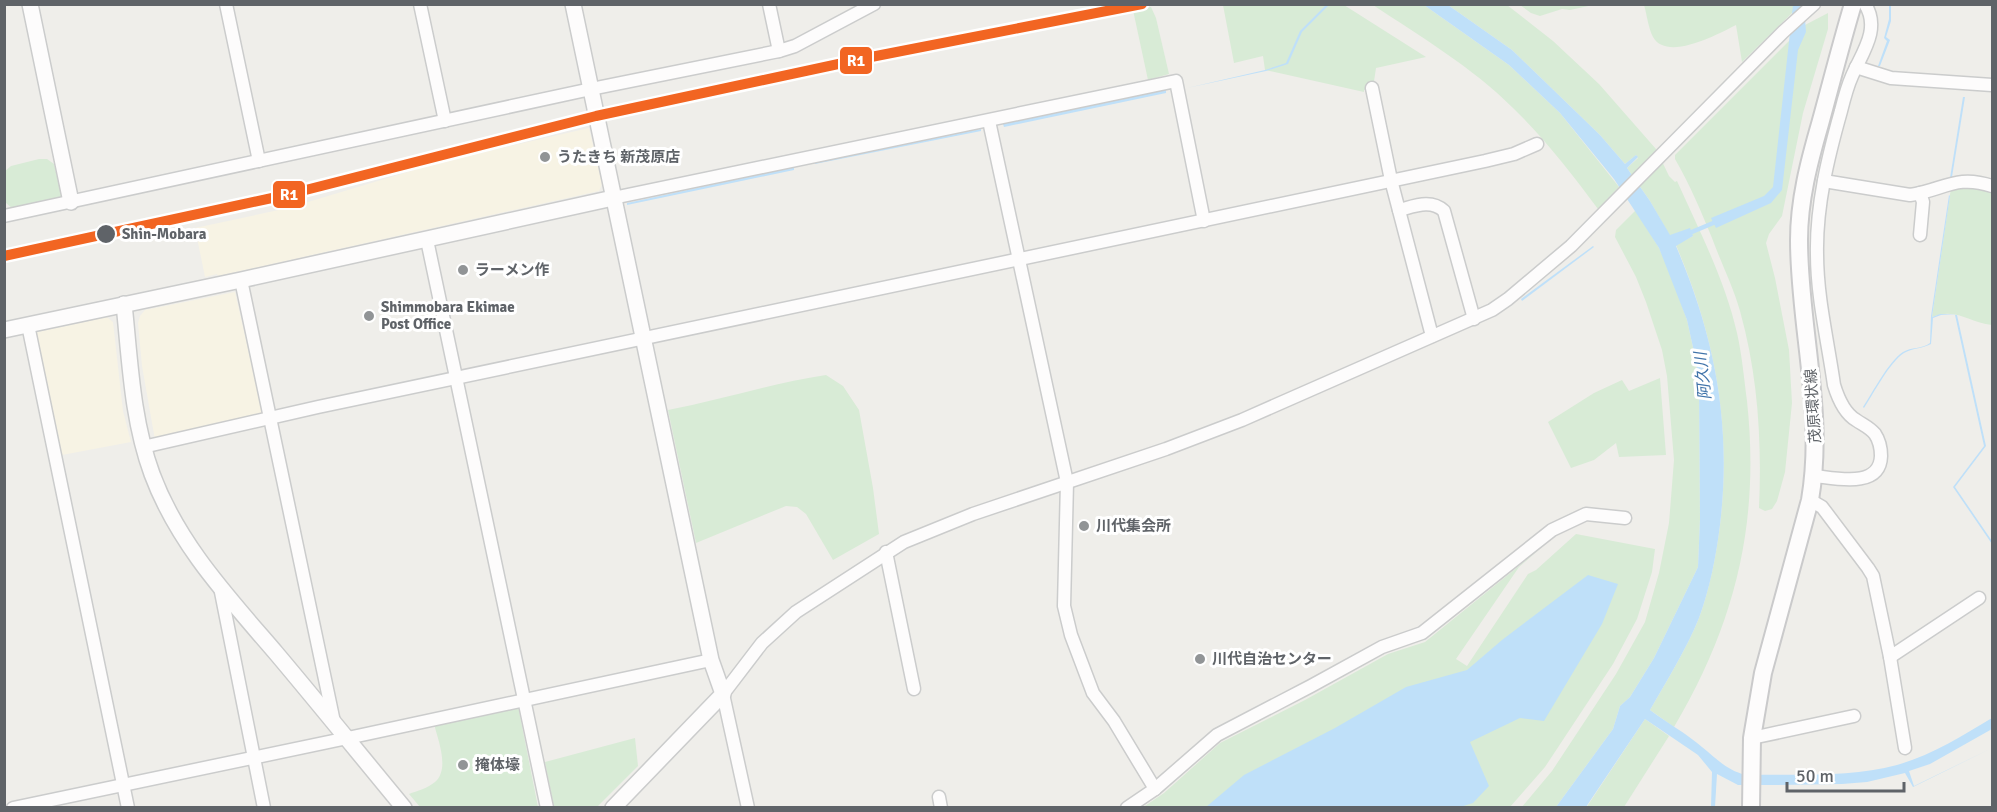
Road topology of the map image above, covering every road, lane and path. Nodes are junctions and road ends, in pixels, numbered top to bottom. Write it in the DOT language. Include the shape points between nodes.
graph roads {
  1 [pos="30,4"];
  2 [pos="226,4"];
  3 [pos="420,4"];
  4 [pos="573,4"];
  5 [pos="769,4"];
  6 [pos="874,4"];
  7 [pos="1814,4"];
  8 [pos="1853,4"];
  9 [pos="1864,4"];
  10 [pos="779,51"];
  11 [pos="1856,67"];
  12 [pos="1992,85"];
  13 [pos="1372,88"];
  14 [pos="591,89"];
  15 [pos="445,121"];
  16 [pos="989,121"];
  17 [pos="1537,144"];
  18 [pos="259,161"];
  19 [pos="1391,180"];
  20 [pos="1824,182"];
  21 [pos="1992,186"];
  22 [pos="1920,193"];
  23 [pos="613,198"];
  24 [pos="71,202"];
  25 [pos="1399,210"];
  26 [pos="4,216"];
  27 [pos="1203,221"];
  28 [pos="1920,235"];
  29 [pos="427,240"];
  30 [pos="1020,259"];
  31 [pos="241,280"];
  32 [pos="124,304"];
  33 [pos="1474,319"];
  34 [pos="28,325"];
  35 [pos="4,330"];
  36 [pos="1432,336"];
  37 [pos="643,338"];
  38 [pos="456,378"];
  39 [pos="270,418"];
  40 [pos="143,447"];
  41 [pos="1815,476"];
  42 [pos="1067,482"];
  43 [pos="1810,500"];
  44 [pos="1625,519"];
  45 [pos="885,552"];
  46 [pos="219,587"];
  47 [pos="1979,598"];
  48 [pos="1890,657"];
  49 [pos="711,660"];
  50 [pos="914,689"];
  51 [pos="723,694"];
  52 [pos="525,699"];
  53 [pos="1854,716"];
  54 [pos="334,723"];
  55 [pos="347,738"];
  56 [pos="1752,738"];
  57 [pos="1905,748"];
  58 [pos="253,757"];
  59 [pos="123,785"];
  60 [pos="1155,789"];
  61 [pos="13,807"];
  62 [pos="128,807"];
  63 [pos="264,807"];
  64 [pos="404,807"];
  65 [pos="546,807"];
  66 [pos="613,807"];
  67 [pos="748,807"];
  68 [pos="1127,807"];
  69 [pos="1751,807"];
  1 -- 24 [label="street"];
  2 -- 18 [label="street"];
  3 -- 15 [label="street"];
  4 -- 14 [label="street"];
  5 -- 10 [label="street"];
  6 -- 10 [label="street"];
  7 -- 33 [label="street" via="1571,246 1508,299"];
  8 -- 41 [label="main road, 茂原環状線" via="1801,203 1799,272 1814,395"];
  9 -- 11 [label="street" via="1872,30"];
  10 -- 14 [label="street"];
  11 -- 12 [label="street" via="1891,78"];
  11 -- 20 [label="street"];
  13 -- 19 [label="street"];
  14 -- 15 [label="street"];
  14 -- 23 [label="street"];
  15 -- 18 [label="street"];
  16 -- 23 [label="street"];
  16 -- 27 [label="street" via="1176,81"];
  16 -- 30 [label="street"];
  17 -- 19 [label="street" via="1504,156"];
  18 -- 24 [label="street"];
  19 -- 25 [label="street"];
  19 -- 27 [label="street"];
  20 -- 22 [label="street" via="1910,195"];
  20 -- 41 [label="street" via="1818,279 1834,386 1846,411 1876,435 1881,459 1869,476 1857,480"];
  21 -- 22 [label="street" via="1959,181"];
  22 -- 28 [label="street"];
  23 -- 29 [label="street"];
  23 -- 37 [label="street"];
  24 -- 26 [label="street"];
  25 -- 33 [label="street" via="1429,203 1444,211"];
  25 -- 36 [label="street"];
  27 -- 30 [label="street"];
  29 -- 31 [label="street"];
  29 -- 38 [label="street"];
  30 -- 37 [label="street"];
  30 -- 42 [label="street"];
  31 -- 32 [label="street"];
  31 -- 39 [label="street"];
  32 -- 34 [label="street"];
  32 -- 40 [label="street"];
  33 -- 36 [label="street"];
  34 -- 35 [label="street"];
  34 -- 59 [label="street"];
  36 -- 42 [label="street" via="1242,420"];
  37 -- 38 [label="street"];
  37 -- 49 [label="street"];
  38 -- 39 [label="street"];
  38 -- 52 [label="street"];
  39 -- 40 [label="street"];
  39 -- 54 [label="street"];
  40 -- 46 [label="street" via="176,526"];
  41 -- 43 [label="main road, 茂原環状線"];
  42 -- 45 [label="street" via="927,531"];
  42 -- 60 [label="street" via="1064,606 1071,635 1093,693"];
  43 -- 48 [label="street" via="1822,507 1873,576"];
  43 -- 56 [label="main road, 茂原環状線" via="1763,673"];
  44 -- 60 [label="street" via="1586,514 1552,530 1422,633 1382,647 1217,735"];
  45 -- 50 [label="street"];
  45 -- 51 [label="street" via="796,612 762,643"];
  46 -- 54 [label="street"];
  46 -- 58 [label="street"];
  47 -- 48 [label="street"];
  48 -- 57 [label="street"];
  49 -- 51 [label="street"];
  49 -- 52 [label="street"];
  51 -- 66 [label="street"];
  51 -- 67 [label="street"];
  52 -- 55 [label="street"];
  52 -- 65 [label="street"];
  53 -- 56 [label="street"];
  54 -- 55 [label="street"];
  55 -- 58 [label="street"];
  55 -- 64 [label="street"];
  56 -- 69 [label="main road, 茂原環状線"];
  58 -- 59 [label="street"];
  58 -- 63 [label="street"];
  59 -- 61 [label="street"];
  59 -- 62 [label="street"];
  60 -- 68 [label="street"];
}
